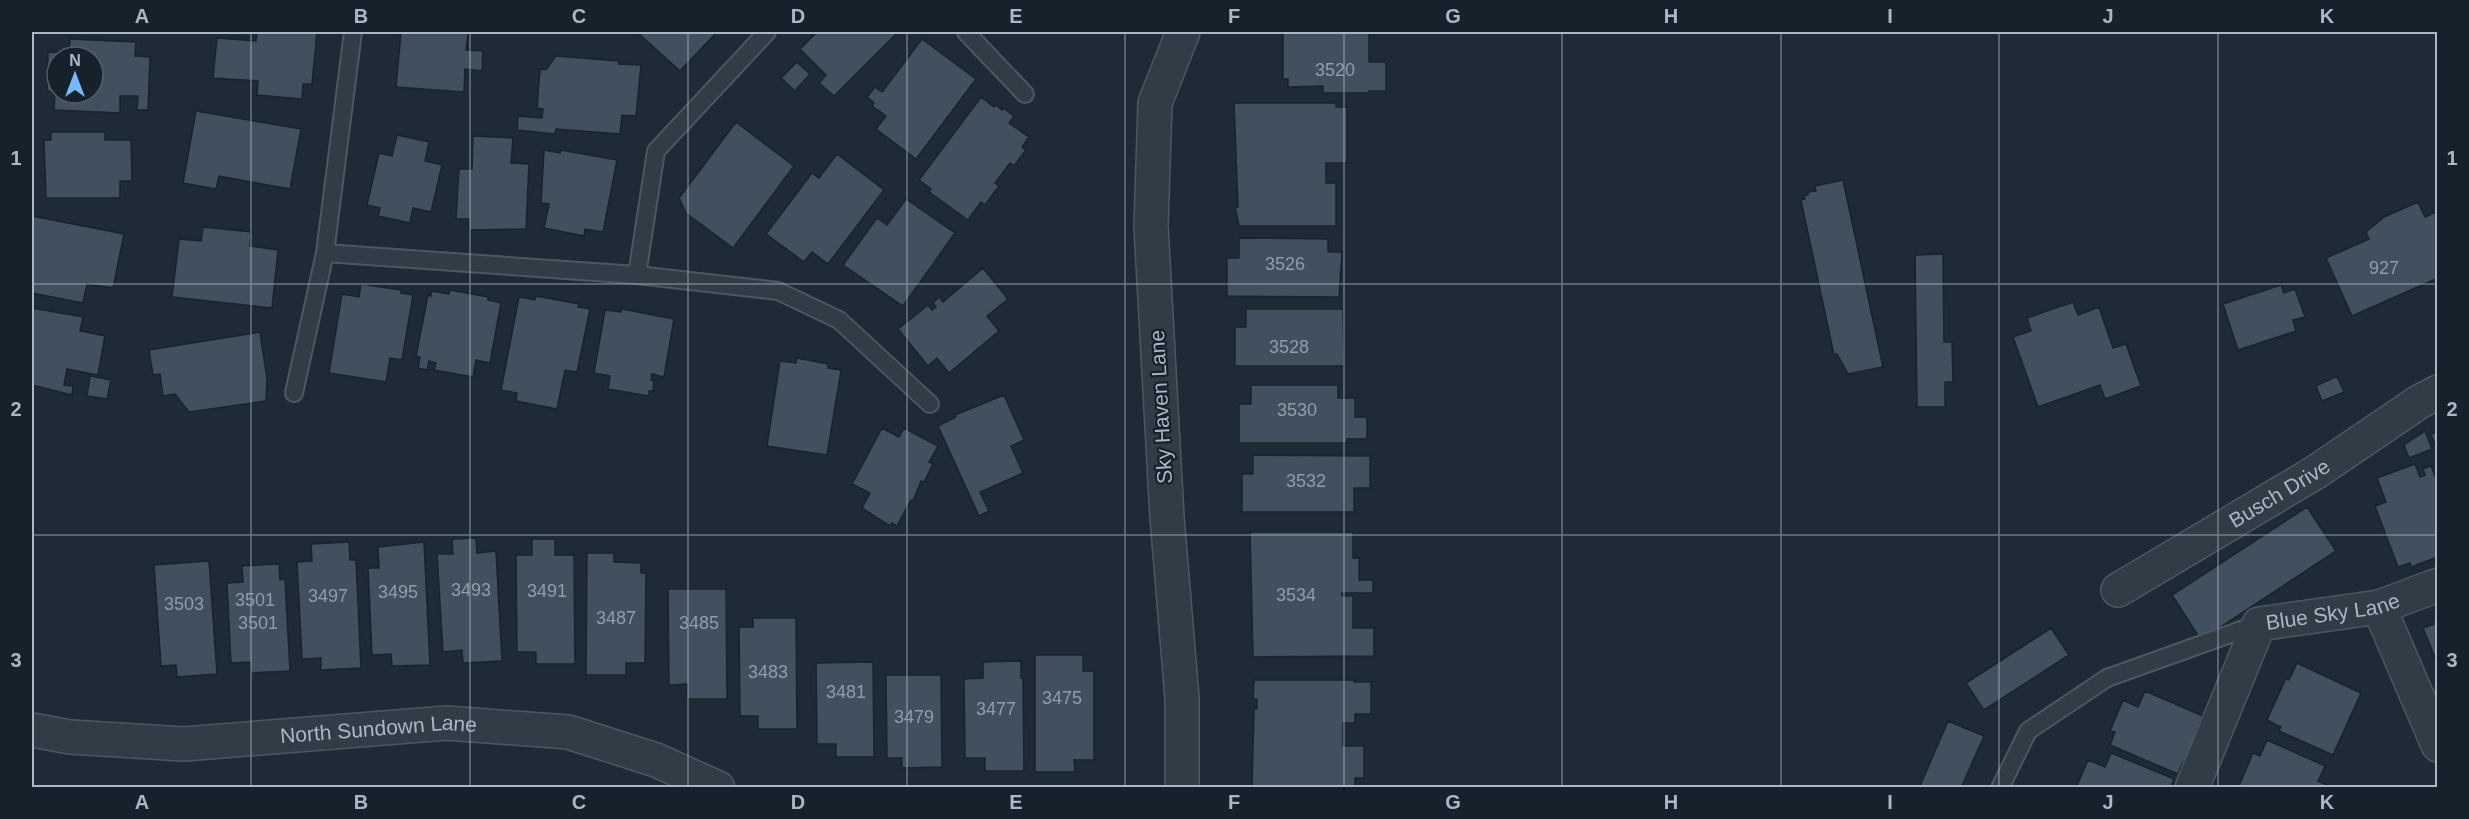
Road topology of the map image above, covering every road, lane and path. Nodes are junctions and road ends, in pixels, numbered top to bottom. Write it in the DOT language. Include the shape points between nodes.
graph roads {
  1 [pos="352,32"];
  2 [pos="767,32"];
  3 [pos="966,32"];
  4 [pos="1183,32"];
  5 [pos="1025,94"];
  6 [pos="325,253"];
  7 [pos="637,275"];
  8 [pos="2438,392"];
  9 [pos="294,393"];
  10 [pos="930,404"];
  11 [pos="2438,585"];
  12 [pos="2118,590"];
  13 [pos="2379,607"];
  14 [pos="2259,624"];
  15 [pos="32,730"];
  16 [pos="2438,745"];
  17 [pos="718,788"];
  18 [pos="1182,788"];
  19 [pos="2001,788"];
  20 [pos="2192,788"];
  1 -- 6 [label="lane"];
  2 -- 7 [label="lane" via="656,151"];
  3 -- 5 [label="lane"];
  4 -- 18 [label="street, Sky Haven Lane" via="1155,103 1151,226 1167,517 1182,699"];
  6 -- 7 [label="lane"];
  6 -- 9 [label="lane"];
  7 -- 10 [label="lane" via="778,291 839,321"];
  8 -- 12 [label="street, Busch Drive" via="2316,472"];
  11 -- 13 [label="street, Blue Sky Lane"];
  13 -- 14 [label="street, Blue Sky Lane"];
  13 -- 16 [label="street"];
  14 -- 19 [label="lane" via="2107,678 2028,730"];
  14 -- 20 [label="street, Blue Sky Lane"];
  15 -- 17 [label="street, North Sundown Lane" via="70,737 184,744 447,723 568,732 656,760"];
}
